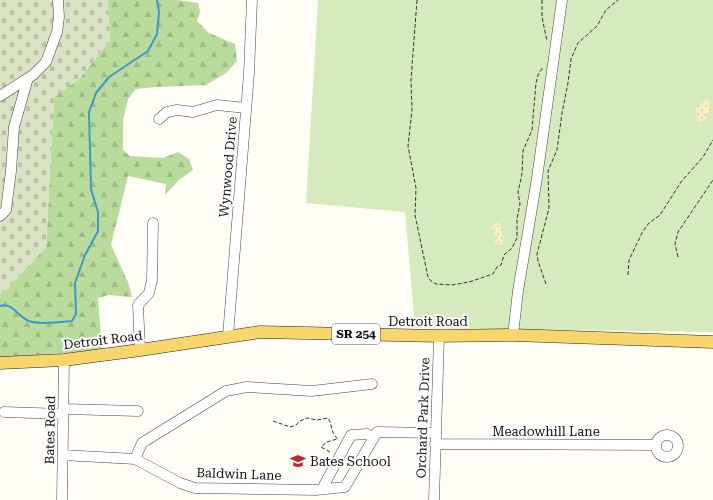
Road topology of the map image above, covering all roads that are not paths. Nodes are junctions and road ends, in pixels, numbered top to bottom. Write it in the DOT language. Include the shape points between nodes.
graph roads {
  1 [pos="58,0"];
  2 [pos="252,0"];
  3 [pos="562,0"];
  4 [pos="28,78"];
  5 [pos="0,96"];
  6 [pos="246,108"];
  7 [pos="159,119"];
  8 [pos="0,216"];
  9 [pos="153,223"];
  10 [pos="513,335"];
  11 [pos="228,336"];
  12 [pos="439,336"];
  13 [pos="713,342"];
  14 [pos="140,350"];
  15 [pos="64,360"];
  16 [pos="0,363"];
  17 [pos="372,384"];
  18 [pos="63,411"];
  19 [pos="138,411"];
  20 [pos="4,412"];
  21 [pos="435,433"];
  22 [pos="373,438"];
  23 [pos="435,444"];
  24 [pos="656,445"];
  25 [pos="63,455"];
  26 [pos="135,459"];
  27 [pos="322,489"];
  28 [pos="62,500"];
  29 [pos="434,500"];
  1 -- 4 [label="street" via="57,32 46,62"];
  2 -- 6 [label="street, Wynwood Drive"];
  3 -- 10 [label="street"];
  4 -- 5 [label="street"];
  4 -- 8 [label="street" via="14,127 6,210"];
  6 -- 7 [label="street" via="217,105 193,112 177,110 167,112"];
  6 -- 11 [label="street, Wynwood Drive"];
  9 -- 14 [label="street" via="152,280 149,293 138,305"];
  10 -- 12 [label="main road, Detroit Road / SR 254"];
  10 -- 13 [label="main road, Detroit Road / SR 254"];
  11 -- 12 [label="main road, Detroit Road / SR 254" via="260,332"];
  11 -- 14 [label="main road, Detroit Road / SR 254"];
  12 -- 21 [label="street, Orchard Park Drive"];
  14 -- 15 [label="main road, Detroit Road / SR 254"];
  15 -- 16 [label="main road, Detroit Road / SR 254"];
  15 -- 18 [label="street, Bates Road"];
  17 -- 26 [label="street" via="312,391 247,387 226,391 142,443"];
  18 -- 19 [label="street"];
  18 -- 20 [label="street"];
  18 -- 25 [label="street, Bates Road"];
  21 -- 22 [label="street" via="377,432"];
  21 -- 23 [label="street, Orchard Park Drive"];
  22 -- 27 [label="street, Baldwin Lane" via="345,488"];
  22 -- 27 [label="street" via="367,434 351,435"];
  23 -- 24 [label="street, Meadowhill Lane"];
  23 -- 29 [label="street, Orchard Park Drive"];
  25 -- 26 [label="street, Baldwin Lane"];
  25 -- 28 [label="street, Bates Road"];
  26 -- 27 [label="street, Baldwin Lane" via="180,483 195,488"];
}
